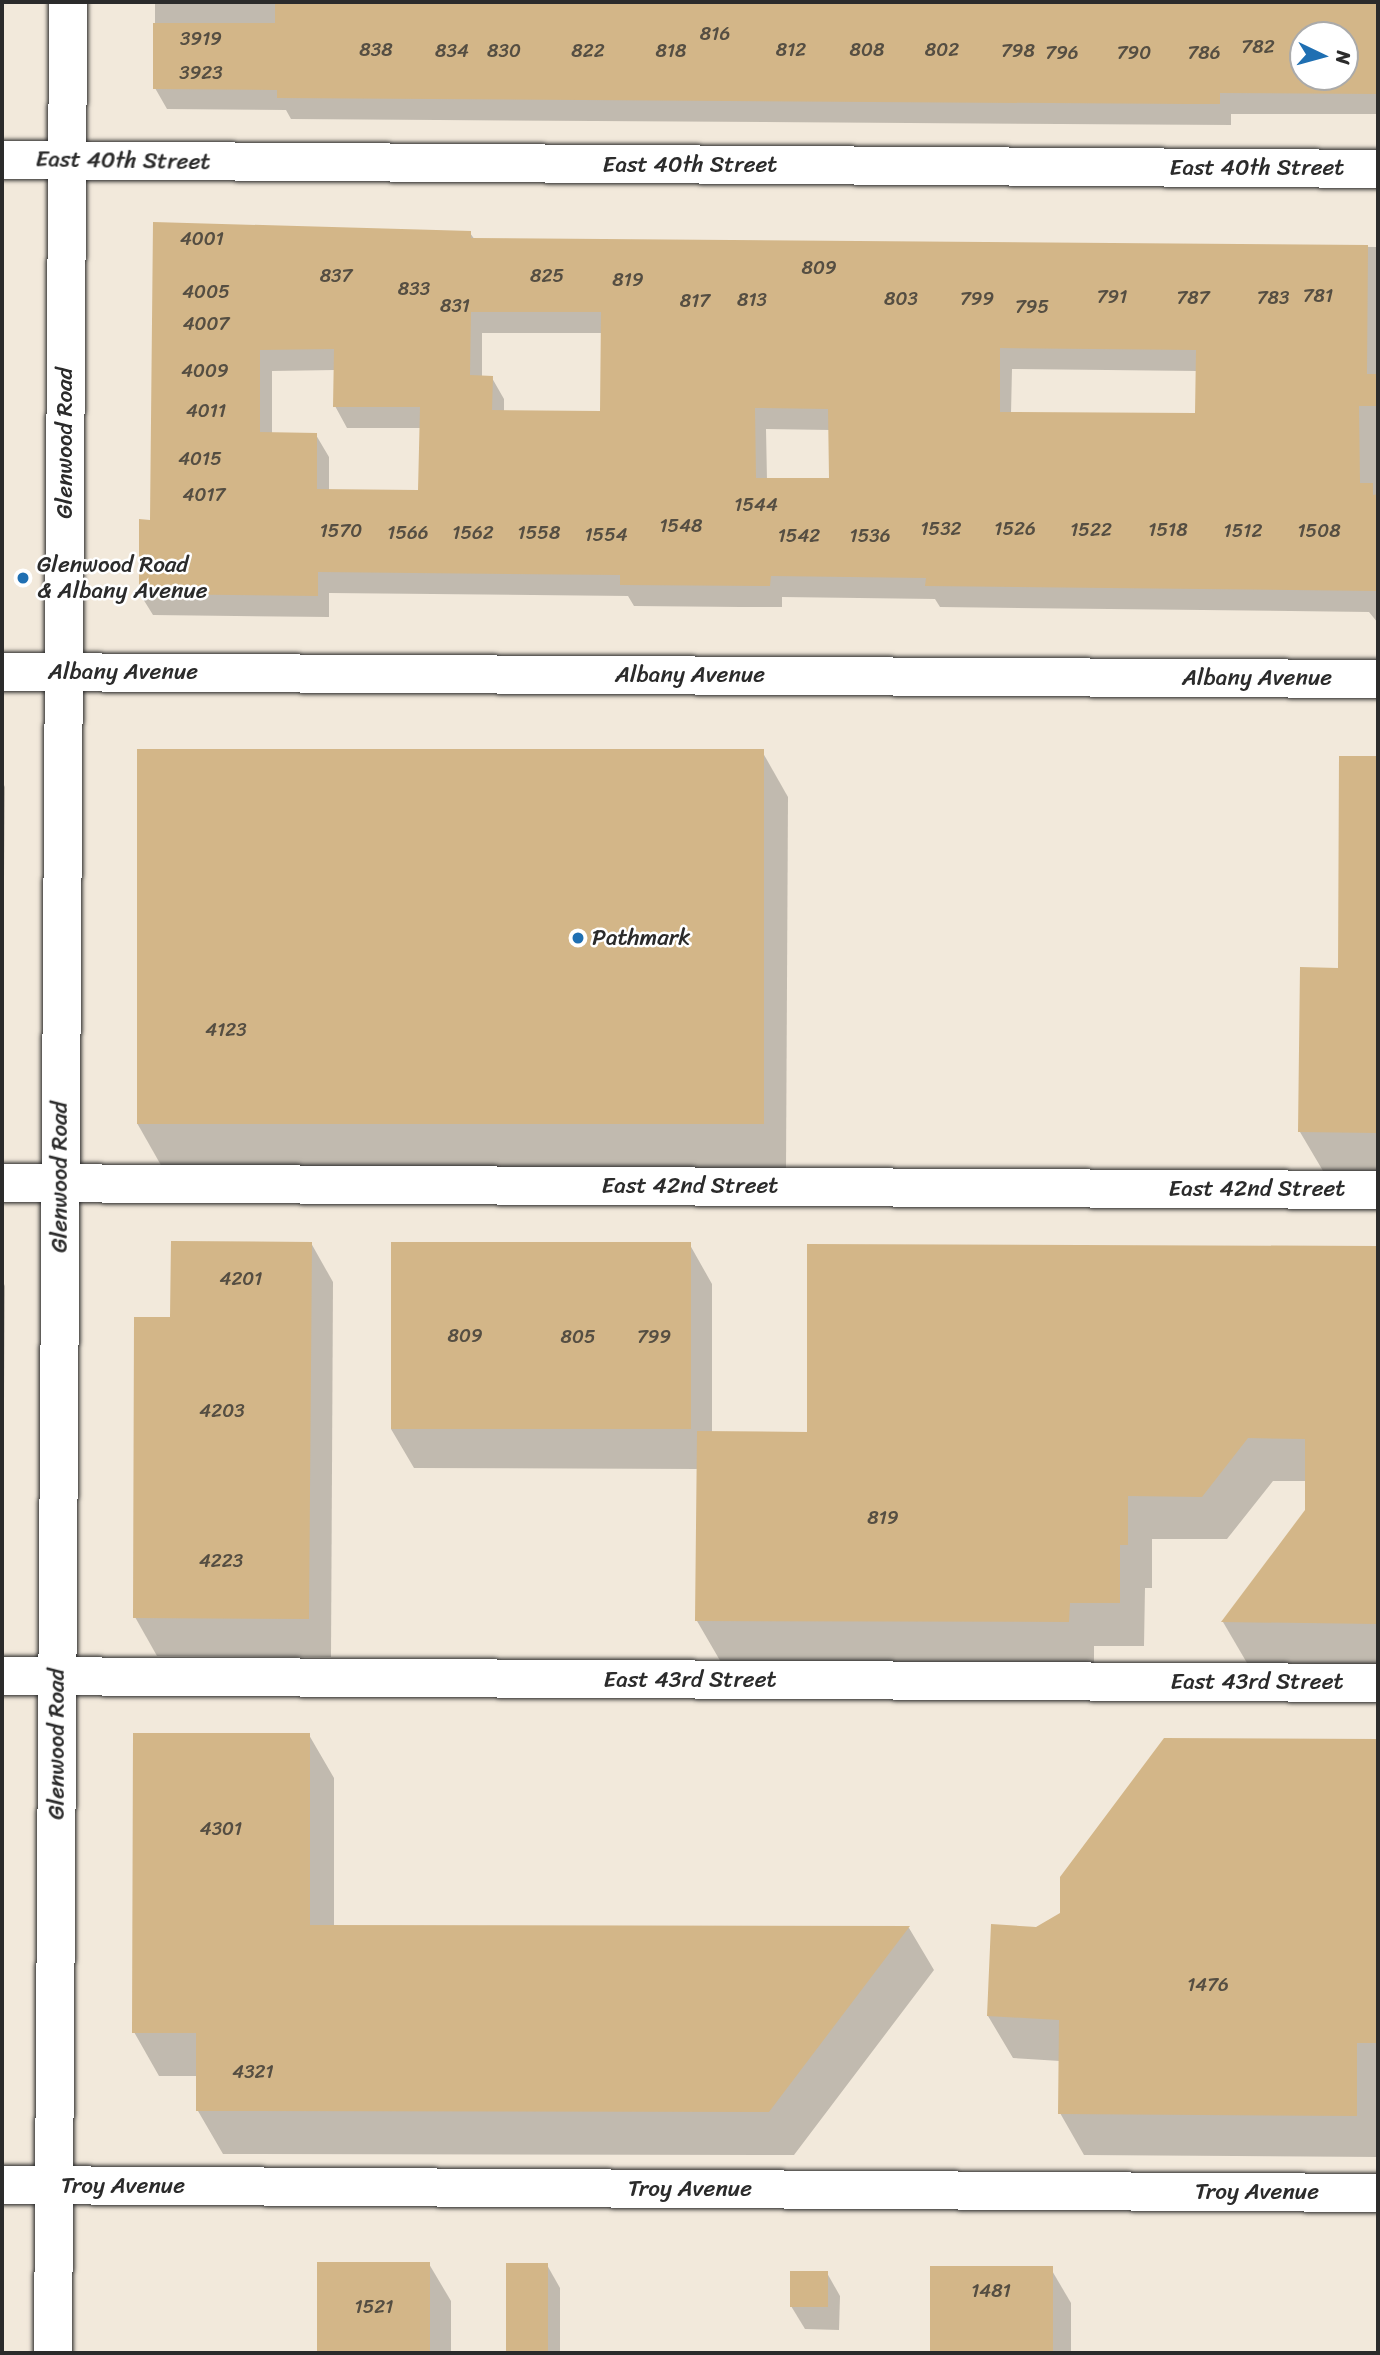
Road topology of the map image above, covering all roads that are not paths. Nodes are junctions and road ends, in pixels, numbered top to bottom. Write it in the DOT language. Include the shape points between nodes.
graph roads {
  1 [pos="68,2"];
  2 [pos="2,160"];
  3 [pos="67,161"];
  4 [pos="1378,169"];
  5 [pos="2,671"];
  6 [pos="63,672"];
  7 [pos="1378,679"];
  8 [pos="2,1183"];
  9 [pos="60,1184"];
  10 [pos="1378,1190"];
  11 [pos="2,1676"];
  12 [pos="57,1677"];
  13 [pos="1378,1683"];
  14 [pos="2,2185"];
  15 [pos="54,2185"];
  16 [pos="1378,2193"];
  17 [pos="53,2353"];
  1 -- 3 [label="street, Glenwood Road"];
  2 -- 3 [label="street, East 40th Street"];
  3 -- 4 [label="street, East 40th Street"];
  3 -- 6 [label="street, Glenwood Road"];
  5 -- 6 [label="street, Albany Avenue"];
  6 -- 7 [label="street, Albany Avenue"];
  6 -- 9 [label="street, Glenwood Road"];
  8 -- 9 [label="street, East 42nd Street"];
  9 -- 10 [label="street, East 42nd Street"];
  9 -- 12 [label="street, Glenwood Road"];
  11 -- 12 [label="street, East 43rd Street"];
  12 -- 13 [label="street, East 43rd Street"];
  12 -- 15 [label="street, Glenwood Road"];
  14 -- 15 [label="street, Troy Avenue"];
  15 -- 16 [label="street, Troy Avenue"];
  15 -- 17 [label="street, Glenwood Road"];
}
